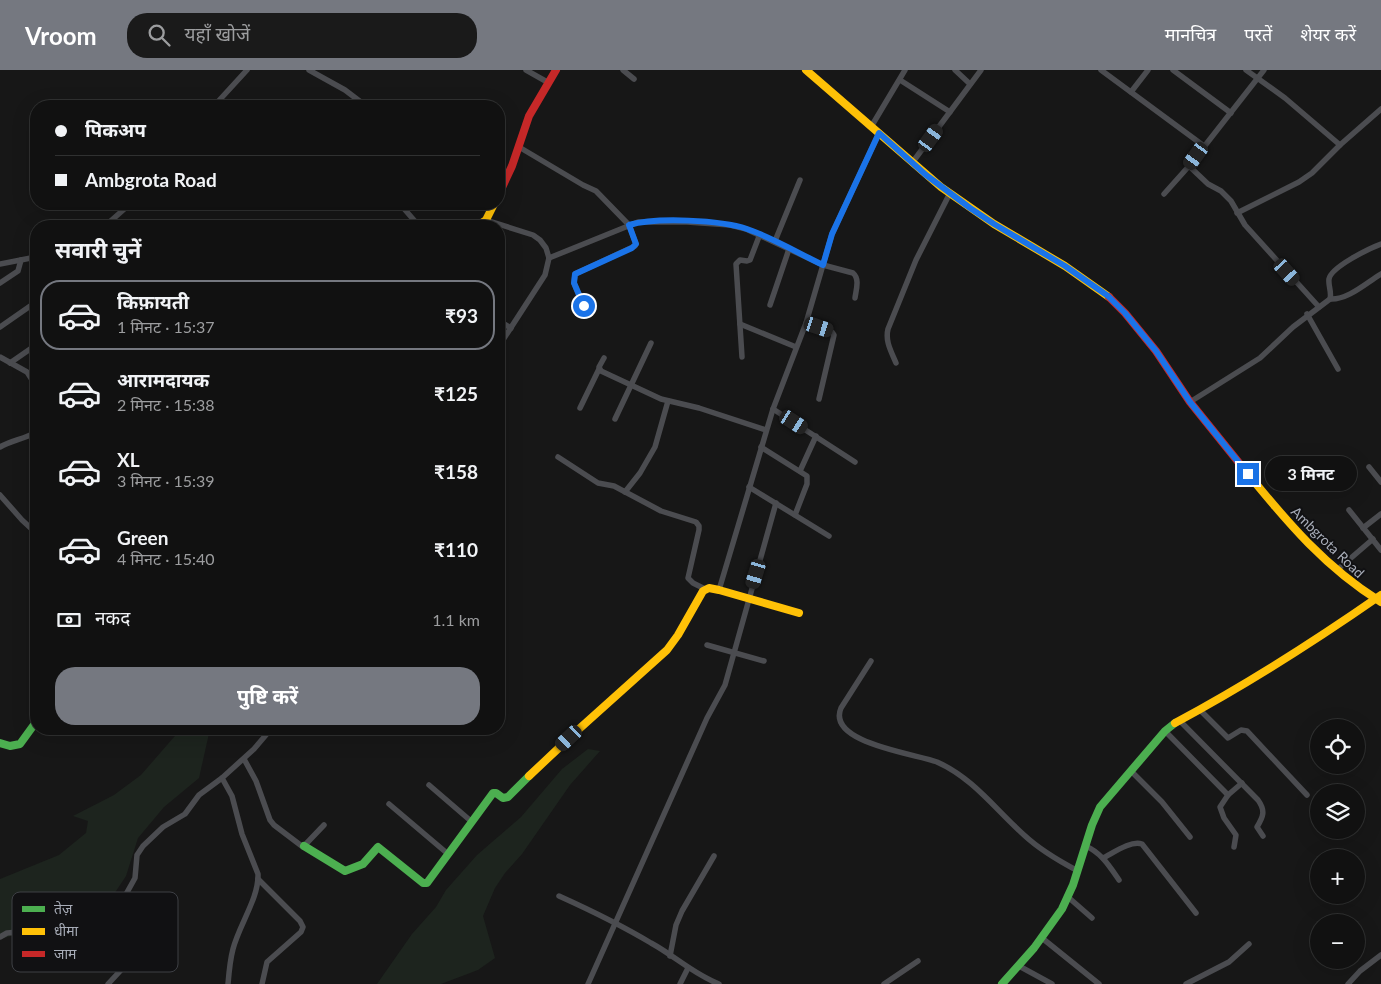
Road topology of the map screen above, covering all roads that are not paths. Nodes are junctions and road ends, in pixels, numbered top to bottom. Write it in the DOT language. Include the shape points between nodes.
graph roads {
  1 [pos="247,70"];
  2 [pos="309,70"];
  3 [pos="526,70"];
  4 [pos="556,70"];
  5 [pos="623,70"];
  6 [pos="806,70"];
  7 [pos="905,70"];
  8 [pos="955,70"];
  9 [pos="981,70"];
  10 [pos="1101,70"];
  11 [pos="1148,70"];
  12 [pos="1173,70"];
  13 [pos="1246,70"];
  14 [pos="1264,70"];
  15 [pos="1258,78"];
  16 [pos="634,79"];
  17 [pos="900,80"];
  18 [pos="549,83"];
  19 [pos="970,84"];
  20 [pos="1131,92"];
  21 [pos="220,100"];
  22 [pos="358,100"];
  23 [pos="1381,109"];
  24 [pos="950,112"];
  25 [pos="1231,113"];
  26 [pos="871,127"];
  27 [pos="879,133"];
  28 [pos="1340,145"];
  29 [pos="1204,146"];
  30 [pos="519,147"];
  31 [pos="912,163"];
  32 [pos="1189,166"];
  33 [pos="505,180"];
  34 [pos="800,180"];
  35 [pos="950,193"];
  36 [pos="1164,194"];
  37 [pos="123,210"];
  38 [pos="405,210"];
  39 [pos="491,210"];
  40 [pos="1237,212"];
  41 [pos="112,220"];
  42 [pos="414,220"];
  43 [pos="486,220"];
  44 [pos="629,225"];
  45 [pos="505,227"];
  46 [pos="760,234"];
  47 [pos="775,241"];
  48 [pos="1381,244"];
  49 [pos="789,249"];
  50 [pos="30,258"];
  51 [pos="549,258"];
  52 [pos="21,260"];
  53 [pos="0,264"];
  54 [pos="823,265"];
  55 [pos="1381,274"];
  56 [pos="0,283"];
  57 [pos="856,298"];
  58 [pos="1330,299"];
  59 [pos="770,305"];
  60 [pos="30,306"];
  61 [pos="584,306"];
  62 [pos="1319,307"];
  63 [pos="1307,314"];
  64 [pos="806,323"];
  65 [pos="505,324"];
  66 [pos="740,324"];
  67 [pos="0,327"];
  68 [pos="511,328"];
  69 [pos="505,336"];
  70 [pos="651,343"];
  71 [pos="796,347"];
  72 [pos="30,349"];
  73 [pos="0,357"];
  74 [pos="742,357"];
  75 [pos="604,358"];
  76 [pos="10,363"];
  77 [pos="896,363"];
  78 [pos="599,369"];
  79 [pos="1338,369"];
  80 [pos="30,377"];
  81 [pos="631,386"];
  82 [pos="819,399"];
  83 [pos="668,401"];
  84 [pos="1190,402"];
  85 [pos="580,408"];
  86 [pos="773,409"];
  87 [pos="614,419"];
  88 [pos="766,430"];
  89 [pos="30,435"];
  90 [pos="816,436"];
  91 [pos="0,447"];
  92 [pos="761,447"];
  93 [pos="558,457"];
  94 [pos="855,462"];
  95 [pos="1369,467"];
  96 [pos="800,471"];
  97 [pos="1381,482"];
  98 [pos="749,487"];
  99 [pos="625,492"];
  100 [pos="0,495"];
  101 [pos="776,503"];
  102 [pos="1349,510"];
  103 [pos="795,514"];
  104 [pos="1381,514"];
  105 [pos="30,527"];
  106 [pos="1363,528"];
  107 [pos="830,536"];
  108 [pos="1373,540"];
  109 [pos="1381,550"];
  110 [pos="1337,570"];
  111 [pos="705,589"];
  112 [pos="719,590"];
  113 [pos="749,599"];
  114 [pos="1379,599"];
  115 [pos="799,613"];
  116 [pos="707,645"];
  117 [pos="734,653"];
  118 [pos="764,661"];
  119 [pos="871,661"];
  120 [pos="1200,710"];
  121 [pos="1180,721"];
  122 [pos="30,730"];
  123 [pos="1165,732"];
  124 [pos="266,735"];
  125 [pos="0,742"];
  126 [pos="244,759"];
  127 [pos="1132,771"];
  128 [pos="222,778"];
  129 [pos="1242,783"];
  130 [pos="429,785"];
  131 [pos="1228,795"];
  132 [pos="1307,795"];
  133 [pos="389,804"];
  134 [pos="472,822"];
  135 [pos="324,824"];
  136 [pos="1263,836"];
  137 [pos="1190,837"];
  138 [pos="304,846"];
  139 [pos="1086,846"];
  140 [pos="1234,847"];
  141 [pos="448,854"];
  142 [pos="714,856"];
  143 [pos="1103,858"];
  144 [pos="1078,871"];
  145 [pos="258,879"];
  146 [pos="1119,880"];
  147 [pos="127,892"];
  148 [pos="558,896"];
  149 [pos="1068,896"];
  150 [pos="1196,913"];
  151 [pos="1092,918"];
  152 [pos="614,922"];
  153 [pos="12,933"];
  154 [pos="0,937"];
  155 [pos="1042,938"];
  156 [pos="1250,944"];
  157 [pos="670,956"];
  158 [pos="1381,956"];
  159 [pos="918,961"];
  160 [pos="1019,966"];
  161 [pos="688,968"];
  162 [pos="119,972"];
  163 [pos="108,984"];
  164 [pos="228,984"];
  165 [pos="262,984"];
  166 [pos="588,984"];
  167 [pos="680,984"];
  168 [pos="719,984"];
  169 [pos="884,984"];
  170 [pos="1002,984"];
  171 [pos="1052,984"];
  172 [pos="1099,984"];
  173 [pos="1186,984"];
  174 [pos="1348,984"];
  1 -- 21 [label="street"];
  2 -- 22 [label="street"];
  3 -- 18 [label="street"];
  4 -- 18 [label="street"];
  5 -- 16 [label="street"];
  6 -- 26 [label="street, Ambgrota Road"];
  7 -- 17 [label="street"];
  8 -- 19 [label="street"];
  9 -- 19 [label="street"];
  10 -- 20 [label="street"];
  11 -- 20 [label="street"];
  12 -- 25 [label="street"];
  13 -- 15 [label="street"];
  14 -- 15 [label="street"];
  15 -- 25 [label="street"];
  15 -- 28 [label="street"];
  17 -- 24 [label="street"];
  17 -- 26 [label="street"];
  18 -- 30 [label="street" via="528,116"];
  19 -- 24 [label="street"];
  20 -- 29 [label="street"];
  23 -- 28 [label="street"];
  24 -- 31 [label="street"];
  25 -- 29 [label="street"];
  26 -- 27 [label="street, Ambgrota Road"];
  27 -- 31 [label="street, Ambgrota Road"];
  27 -- 54 [label="street" via="832,234"];
  28 -- 40 [label="street" via="1299,182"];
  29 -- 32 [label="street"];
  30 -- 33 [label="street"];
  30 -- 44 [label="street" via="593,188"];
  31 -- 35 [label="street, Ambgrota Road"];
  32 -- 36 [label="street"];
  32 -- 40 [label="street" via="1226,196"];
  34 -- 47 [label="street"];
  35 -- 77 [label="street" via="920,252 888,329 888,342"];
  35 -- 84 [label="street, Ambgrota Road" via="1108,296 1156,351"];
  37 -- 41 [label="street"];
  38 -- 42 [label="street"];
  39 -- 43 [label="street"];
  40 -- 62 [label="street"];
  44 -- 46 [label="street" via="652,221 711,223"];
  44 -- 51 [label="street"];
  44 -- 61 [label="street" via="634,246 575,274 574,283"];
  45 -- 51 [label="street" via="533,235 546,248"];
  46 -- 47 [label="street"];
  46 -- 66 [label="street" via="750,260 736,262"];
  47 -- 49 [label="street"];
  48 -- 58 [label="street" via="1362,252 1330,276"];
  49 -- 54 [label="street"];
  49 -- 59 [label="street"];
  50 -- 52 [label="street"];
  51 -- 68 [label="street" via="545,275"];
  52 -- 53 [label="street"];
  52 -- 56 [label="street" via="18,271"];
  54 -- 57 [label="street" via="855,275 858,280"];
  54 -- 64 [label="street"];
  55 -- 58 [label="street" via="1347,296"];
  58 -- 62 [label="street"];
  60 -- 67 [label="street"];
  62 -- 63 [label="street"];
  63 -- 79 [label="street"];
  63 -- 84 [label="street" via="1260,358"];
  64 -- 71 [label="street"];
  64 -- 82 [label="street" via="834,335"];
  65 -- 68 [label="street"];
  66 -- 71 [label="street"];
  66 -- 74 [label="street"];
  68 -- 69 [label="street"];
  70 -- 81 [label="street"];
  71 -- 86 [label="street"];
  72 -- 76 [label="street"];
  73 -- 76 [label="street"];
  75 -- 78 [label="street"];
  76 -- 80 [label="street"];
  78 -- 81 [label="street"];
  78 -- 85 [label="street"];
  81 -- 83 [label="street"];
  81 -- 87 [label="street"];
  83 -- 88 [label="street"];
  83 -- 99 [label="street" via="655,447"];
  84 -- 110 [label="street, Ambgrota Road" via="1290,525"];
  86 -- 88 [label="street"];
  86 -- 90 [label="street"];
  88 -- 92 [label="street"];
  89 -- 91 [label="street"];
  90 -- 94 [label="street"];
  90 -- 96 [label="street"];
  92 -- 96 [label="street"];
  92 -- 98 [label="street"];
  93 -- 99 [label="street" via="598,484 614,486"];
  95 -- 97 [label="street"];
  96 -- 103 [label="street" via="808,479"];
  98 -- 101 [label="street"];
  98 -- 112 [label="street"];
  99 -- 111 [label="street" via="698,524 688,575 693,584"];
  100 -- 105 [label="street"];
  101 -- 103 [label="street"];
  101 -- 113 [label="street"];
  102 -- 106 [label="street"];
  103 -- 107 [label="street"];
  104 -- 106 [label="street"];
  106 -- 108 [label="street"];
  108 -- 109 [label="street"];
  108 -- 110 [label="street"];
  110 -- 114 [label="street, Ambgrota Road" via="1360,589"];
  111 -- 112 [label="street"];
  111 -- 134 [label="street" via="667,650 508,797 493,793"];
  112 -- 113 [label="street"];
  113 -- 115 [label="street"];
  113 -- 117 [label="street"];
  114 -- 120 [label="street"];
  116 -- 117 [label="street"];
  117 -- 118 [label="street"];
  117 -- 152 [label="street" via="721,694"];
  119 -- 144 [label="street" via="838,714 842,727 866,741 928,759 963,777 1026,837"];
  120 -- 121 [label="street"];
  120 -- 132 [label="street" via="1228,738 1241,730 1247,731"];
  121 -- 123 [label="street"];
  121 -- 129 [label="street"];
  122 -- 125 [label="street" via="17,746 6,746"];
  123 -- 127 [label="street"];
  123 -- 131 [label="street"];
  124 -- 126 [label="street"];
  126 -- 128 [label="street"];
  126 -- 138 [label="street" via="270,820"];
  127 -- 137 [label="street"];
  127 -- 139 [label="street" via="1100,806"];
  128 -- 145 [label="street" via="232,796"];
  128 -- 147 [label="street" via="199,795 185,814 163,827 142,846 137,855 135,878"];
  129 -- 131 [label="street"];
  129 -- 136 [label="street" via="1264,810 1257,827"];
  130 -- 134 [label="street"];
  131 -- 140 [label="street" via="1220,812 1236,835"];
  133 -- 141 [label="street"];
  134 -- 141 [label="street"];
  135 -- 138 [label="street"];
  138 -- 141 [label="street" via="345,871 363,864 378,847 425,884"];
  139 -- 143 [label="street"];
  139 -- 144 [label="street"];
  142 -- 157 [label="street" via="679,918"];
  143 -- 146 [label="street"];
  143 -- 150 [label="street" via="1137,842 1142,844"];
  144 -- 149 [label="street"];
  145 -- 164 [label="street" via="234,948"];
  145 -- 165 [label="street" via="303,927 267,962"];
  148 -- 152 [label="street"];
  149 -- 151 [label="street"];
  149 -- 155 [label="street"];
  152 -- 157 [label="street"];
  152 -- 166 [label="street"];
  153 -- 154 [label="street"];
  155 -- 160 [label="street"];
  155 -- 172 [label="street"];
  156 -- 173 [label="street" via="1229,962"];
  157 -- 161 [label="street"];
  158 -- 174 [label="street"];
  159 -- 169 [label="street"];
  160 -- 170 [label="street"];
  160 -- 171 [label="street"];
  161 -- 167 [label="street"];
  161 -- 168 [label="street"];
  162 -- 163 [label="street"];
}
